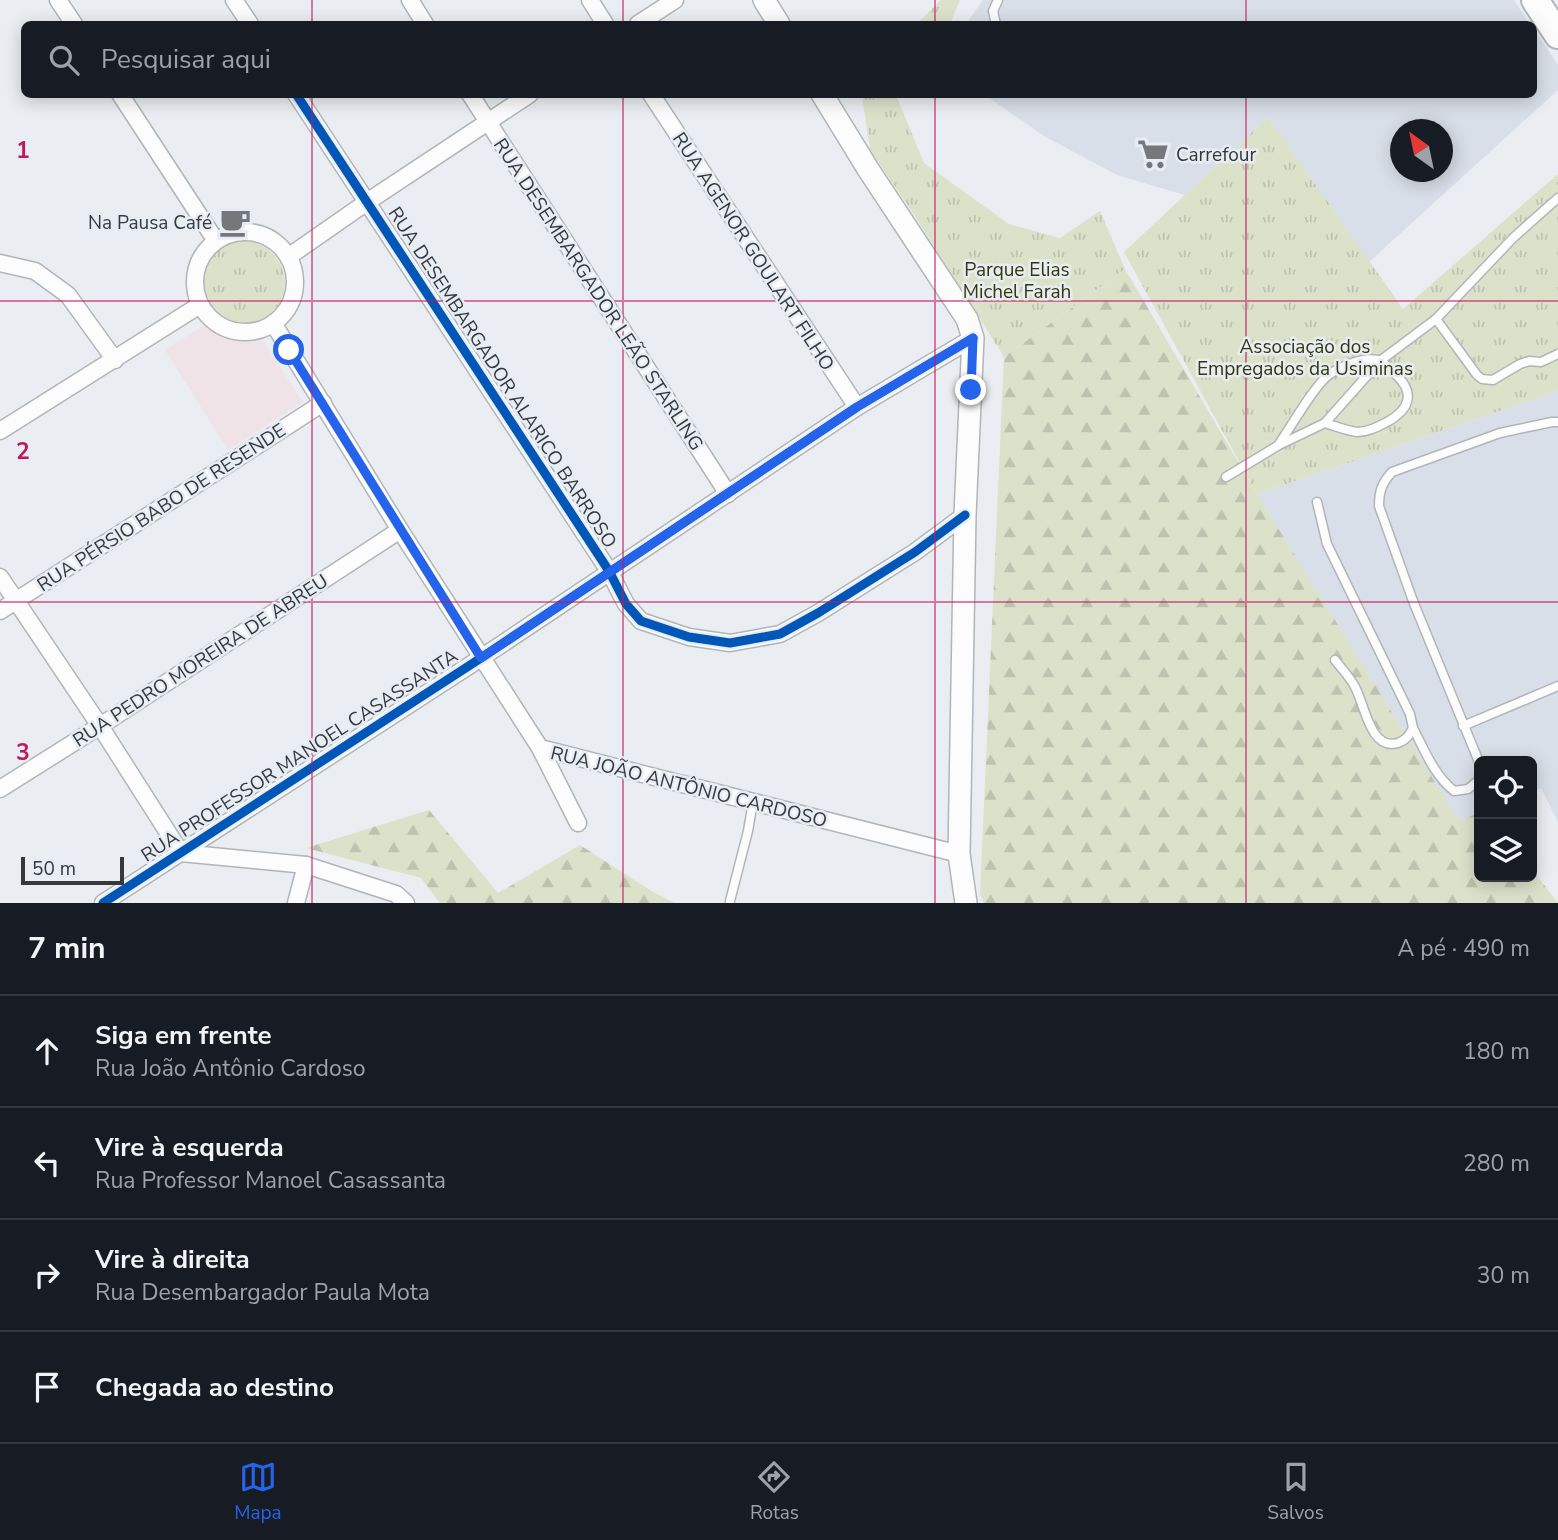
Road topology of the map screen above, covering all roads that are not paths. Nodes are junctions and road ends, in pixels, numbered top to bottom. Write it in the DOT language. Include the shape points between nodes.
graph roads {
  1 [pos="58,0"];
  2 [pos="233,0"];
  3 [pos="410,0"];
  4 [pos="590,0"];
  5 [pos="675,0"];
  6 [pos="764,0"];
  7 [pos="998,0"];
  8 [pos="1535,0"];
  9 [pos="72,21"];
  10 [pos="248,21"];
  11 [pos="423,21"];
  12 [pos="604,21"];
  13 [pos="643,21"];
  14 [pos="777,21"];
  15 [pos="995,21"];
  16 [pos="1558,35"];
  17 [pos="123,98"];
  18 [pos="299,98"];
  19 [pos="473,98"];
  20 [pos="524,98"];
  21 [pos="654,98"];
  22 [pos="824,98"];
  23 [pos="488,122"];
  24 [pos="1558,198"];
  25 [pos="367,202"];
  26 [pos="216,241"];
  27 [pos="288,257"];
  28 [pos="0,263"];
  29 [pos="200,305"];
  30 [pos="1436,319"];
  31 [pos="273,323"];
  32 [pos="973,338"];
  33 [pos="1558,354"];
  34 [pos="115,359"];
  35 [pos="1380,360"];
  36 [pos="323,403"];
  37 [pos="857,407"];
  38 [pos="1558,422"];
  39 [pos="1325,423"];
  40 [pos="0,431"];
  41 [pos="1279,445"];
  42 [pos="1226,477"];
  43 [pos="728,494"];
  44 [pos="1317,502"];
  45 [pos="965,515"];
  46 [pos="400,530"];
  47 [pos="608,571"];
  48 [pos="0,577"];
  49 [pos="15,601"];
  50 [pos="0,611"];
  51 [pos="481,658"];
  52 [pos="1335,660"];
  53 [pos="1558,686"];
  54 [pos="100,726"];
  55 [pos="1463,726"];
  56 [pos="1413,728"];
  57 [pos="540,748"];
  58 [pos="1476,756"];
  59 [pos="1474,784"];
  60 [pos="0,789"];
  61 [pos="753,802"];
  62 [pos="578,823"];
  63 [pos="181,853"];
  64 [pos="959,853"];
  65 [pos="306,865"];
  66 [pos="730,901"];
  67 [pos="962,901"];
  68 [pos="103,903"];
  69 [pos="296,903"];
  70 [pos="407,903"];
  1 -- 9 [label="street"];
  2 -- 10 [label="street"];
  3 -- 11 [label="street"];
  4 -- 12 [label="street"];
  5 -- 13 [label="street"];
  6 -- 14 [label="street"];
  7 -- 15 [label="lane" via="993,11"];
  8 -- 16 [label="main road"];
  17 -- 26 [label="street"];
  18 -- 25 [label="street, RUA DESEMBARGADOR ALARICO BARROSO"];
  19 -- 23 [label="street, RUA DESEMBARGADOR LEÃO STARLING"];
  20 -- 23 [label="street"];
  21 -- 37 [label="street, RUA AGENOR GOULART FILHO"];
  22 -- 32 [label="street" via="967,319"];
  23 -- 25 [label="street"];
  23 -- 43 [label="street, RUA DESEMBARGADOR LEÃO STARLING"];
  24 -- 30 [label="lane"];
  25 -- 27 [label="street"];
  25 -- 47 [label="street, RUA DESEMBARGADOR ALARICO BARROSO"];
  26 -- 27 [label="street" via="248,232 277,244"];
  26 -- 29 [label="street" via="198,263 195,291"];
  27 -- 31 [label="street" via="295,285 284,313"];
  28 -- 34 [label="street" via="35,271 68,296"];
  29 -- 31 [label="street" via="210,318 240,332"];
  29 -- 34 [label="street"];
  30 -- 33 [label="lane" via="1482,379 1493,380 1521,364"];
  30 -- 35 [label="lane"];
  31 -- 36 [label="street, RUA JOÃO ANTÔNIO CARDOSO"];
  32 -- 37 [label="street, RUA PROFESSOR MANOEL CASASSANTA"];
  32 -- 45 [label="street"];
  34 -- 40 [label="street"];
  35 -- 39 [label="lane"];
  35 -- 39 [label="lane" via="1402,380 1409,398 1405,408 1373,430 1356,432"];
  35 -- 41 [label="lane" via="1348,364 1328,375"];
  36 -- 46 [label="street, RUA JOÃO ANTÔNIO CARDOSO"];
  36 -- 49 [label="street, RUA PÉRSIO BABO DE RESENDE"];
  37 -- 43 [label="street, RUA PROFESSOR MANOEL CASASSANTA"];
  38 -- 55 [label="lane" via="1500,433 1392,471 1379,494 1379,506 1413,601"];
  39 -- 41 [label="lane"];
  41 -- 42 [label="lane"];
  43 -- 47 [label="street, RUA PROFESSOR MANOEL CASASSANTA"];
  44 -- 56 [label="lane" via="1327,544"];
  45 -- 47 [label="street, RUA DESEMBARGADOR ALARICO BARROSO" via="915,552 780,634 730,643 689,637 641,621"];
  45 -- 64 [label="street"];
  46 -- 51 [label="street, RUA JOÃO ANTÔNIO CARDOSO"];
  46 -- 54 [label="street, RUA PEDRO MOREIRA DE ABREU"];
  47 -- 51 [label="street, RUA PROFESSOR MANOEL CASASSANTA"];
  48 -- 49 [label="street"];
  49 -- 50 [label="street, RUA PÉRSIO BABO DE RESENDE"];
  49 -- 54 [label="street"];
  51 -- 57 [label="street, RUA JOÃO ANTÔNIO CARDOSO"];
  51 -- 63 [label="street, RUA PROFESSOR MANOEL CASASSANTA"];
  52 -- 56 [label="lane" via="1356,688 1378,739 1394,744 1405,740"];
  53 -- 55 [label="lane"];
  54 -- 60 [label="street, RUA PEDRO MOREIRA DE ABREU"];
  54 -- 63 [label="street"];
  55 -- 58 [label="lane"];
  56 -- 59 [label="lane" via="1444,783 1454,791"];
  57 -- 61 [label="street, RUA JOÃO ANTÔNIO CARDOSO"];
  57 -- 62 [label="street"];
  61 -- 64 [label="street, RUA JOÃO ANTÔNIO CARDOSO"];
  61 -- 66 [label="lane"];
  63 -- 65 [label="street"];
  63 -- 68 [label="street, RUA PROFESSOR MANOEL CASASSANTA"];
  64 -- 67 [label="street"];
  65 -- 69 [label="street"];
  65 -- 70 [label="street" via="396,894"];
}
